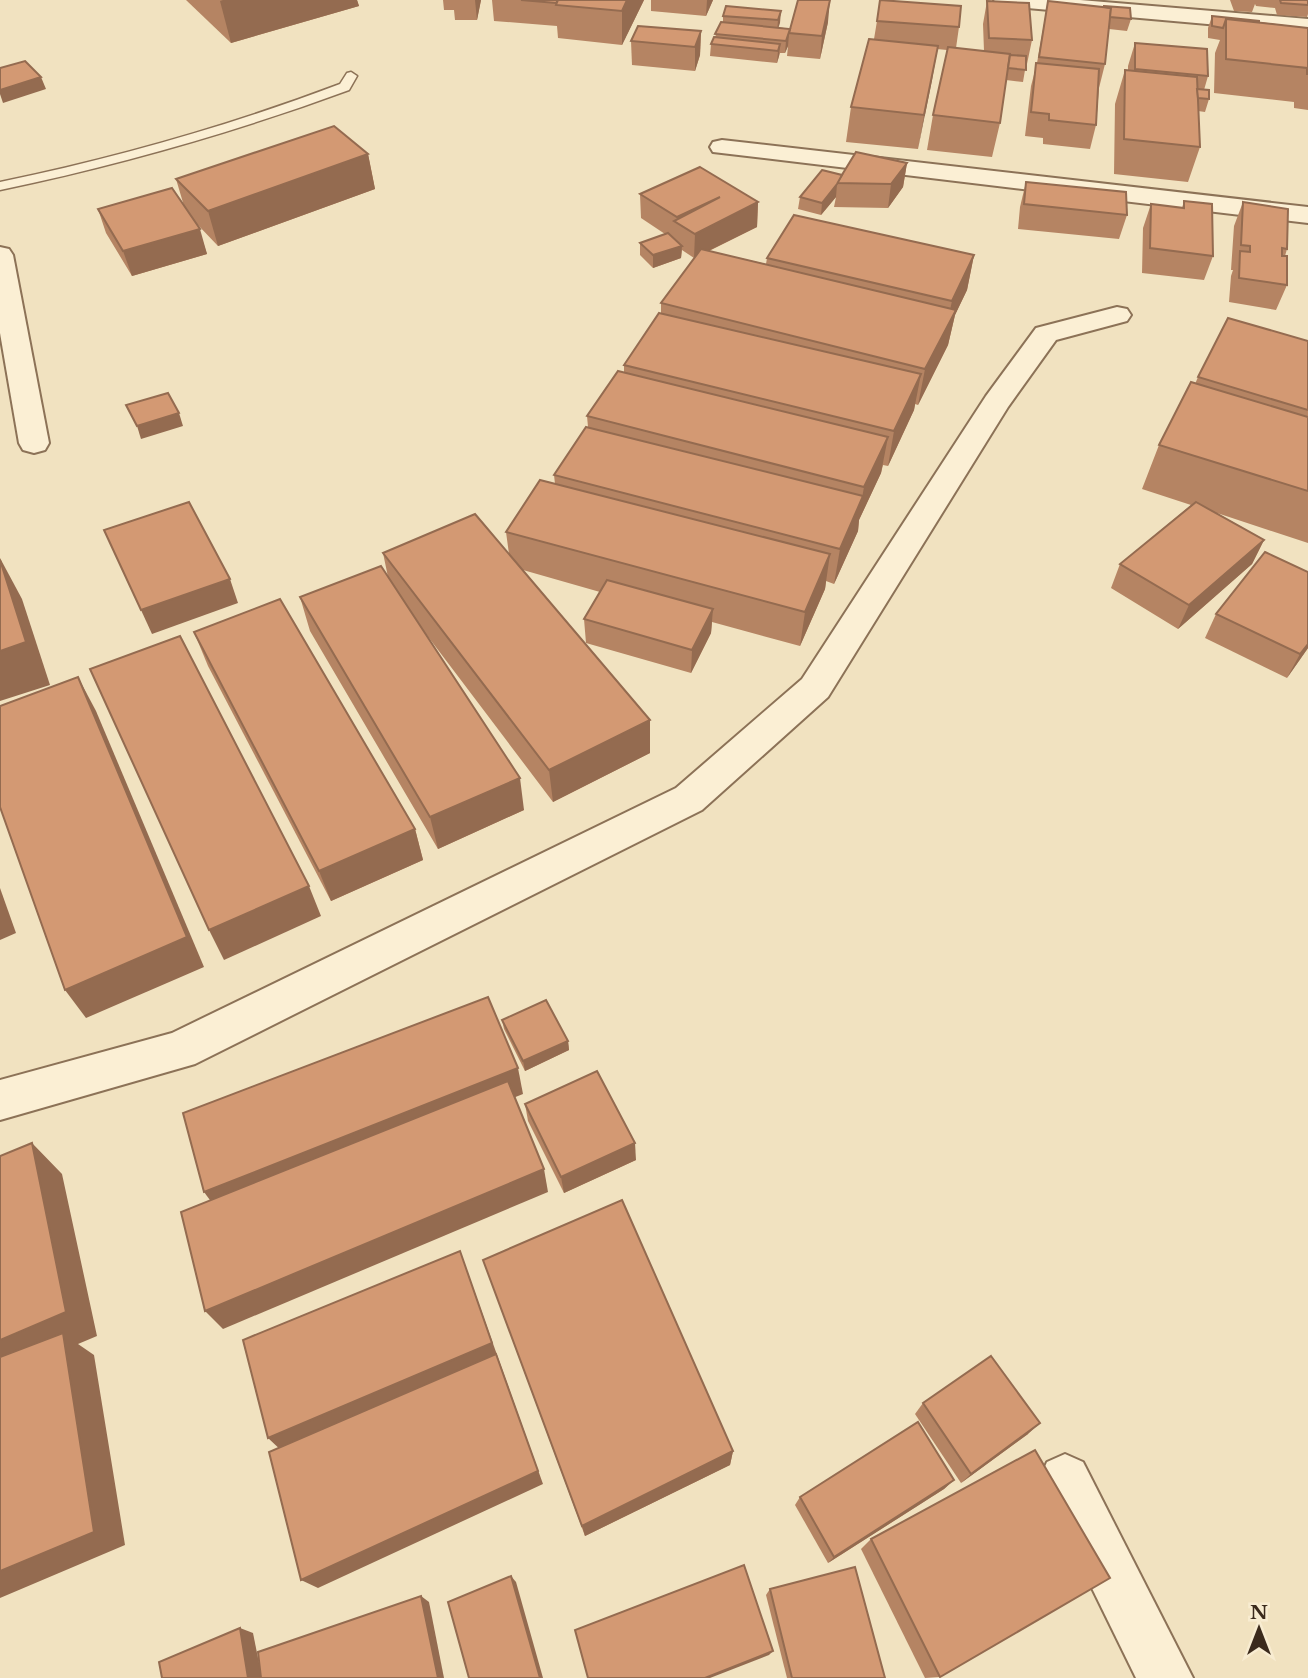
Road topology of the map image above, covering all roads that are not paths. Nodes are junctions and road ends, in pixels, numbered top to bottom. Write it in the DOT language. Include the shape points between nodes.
graph roads {
  1 [pos="1005,0"];
  2 [pos="1308,26"];
  3 [pos="351,76"];
  4 [pos="722,147"];
  5 [pos="0,186"];
  6 [pos="1308,215"];
  7 [pos="0,255"];
  8 [pos="1117,315"];
  9 [pos="34,443"];
  10 [pos="0,1100"];
  11 [pos="1065,1480"];
  12 [pos="1166,1678"];
  1 -- 2 [label="street"];
  3 -- 5 [label="lane" via="345,87 203,136 79,171"];
  4 -- 6 [label="street"];
  7 -- 9 [label="street"];
  8 -- 10 [label="street" via="1046,334 996,403 815,688 689,799 180,1050"];
  11 -- 12 [label="street"];
}
